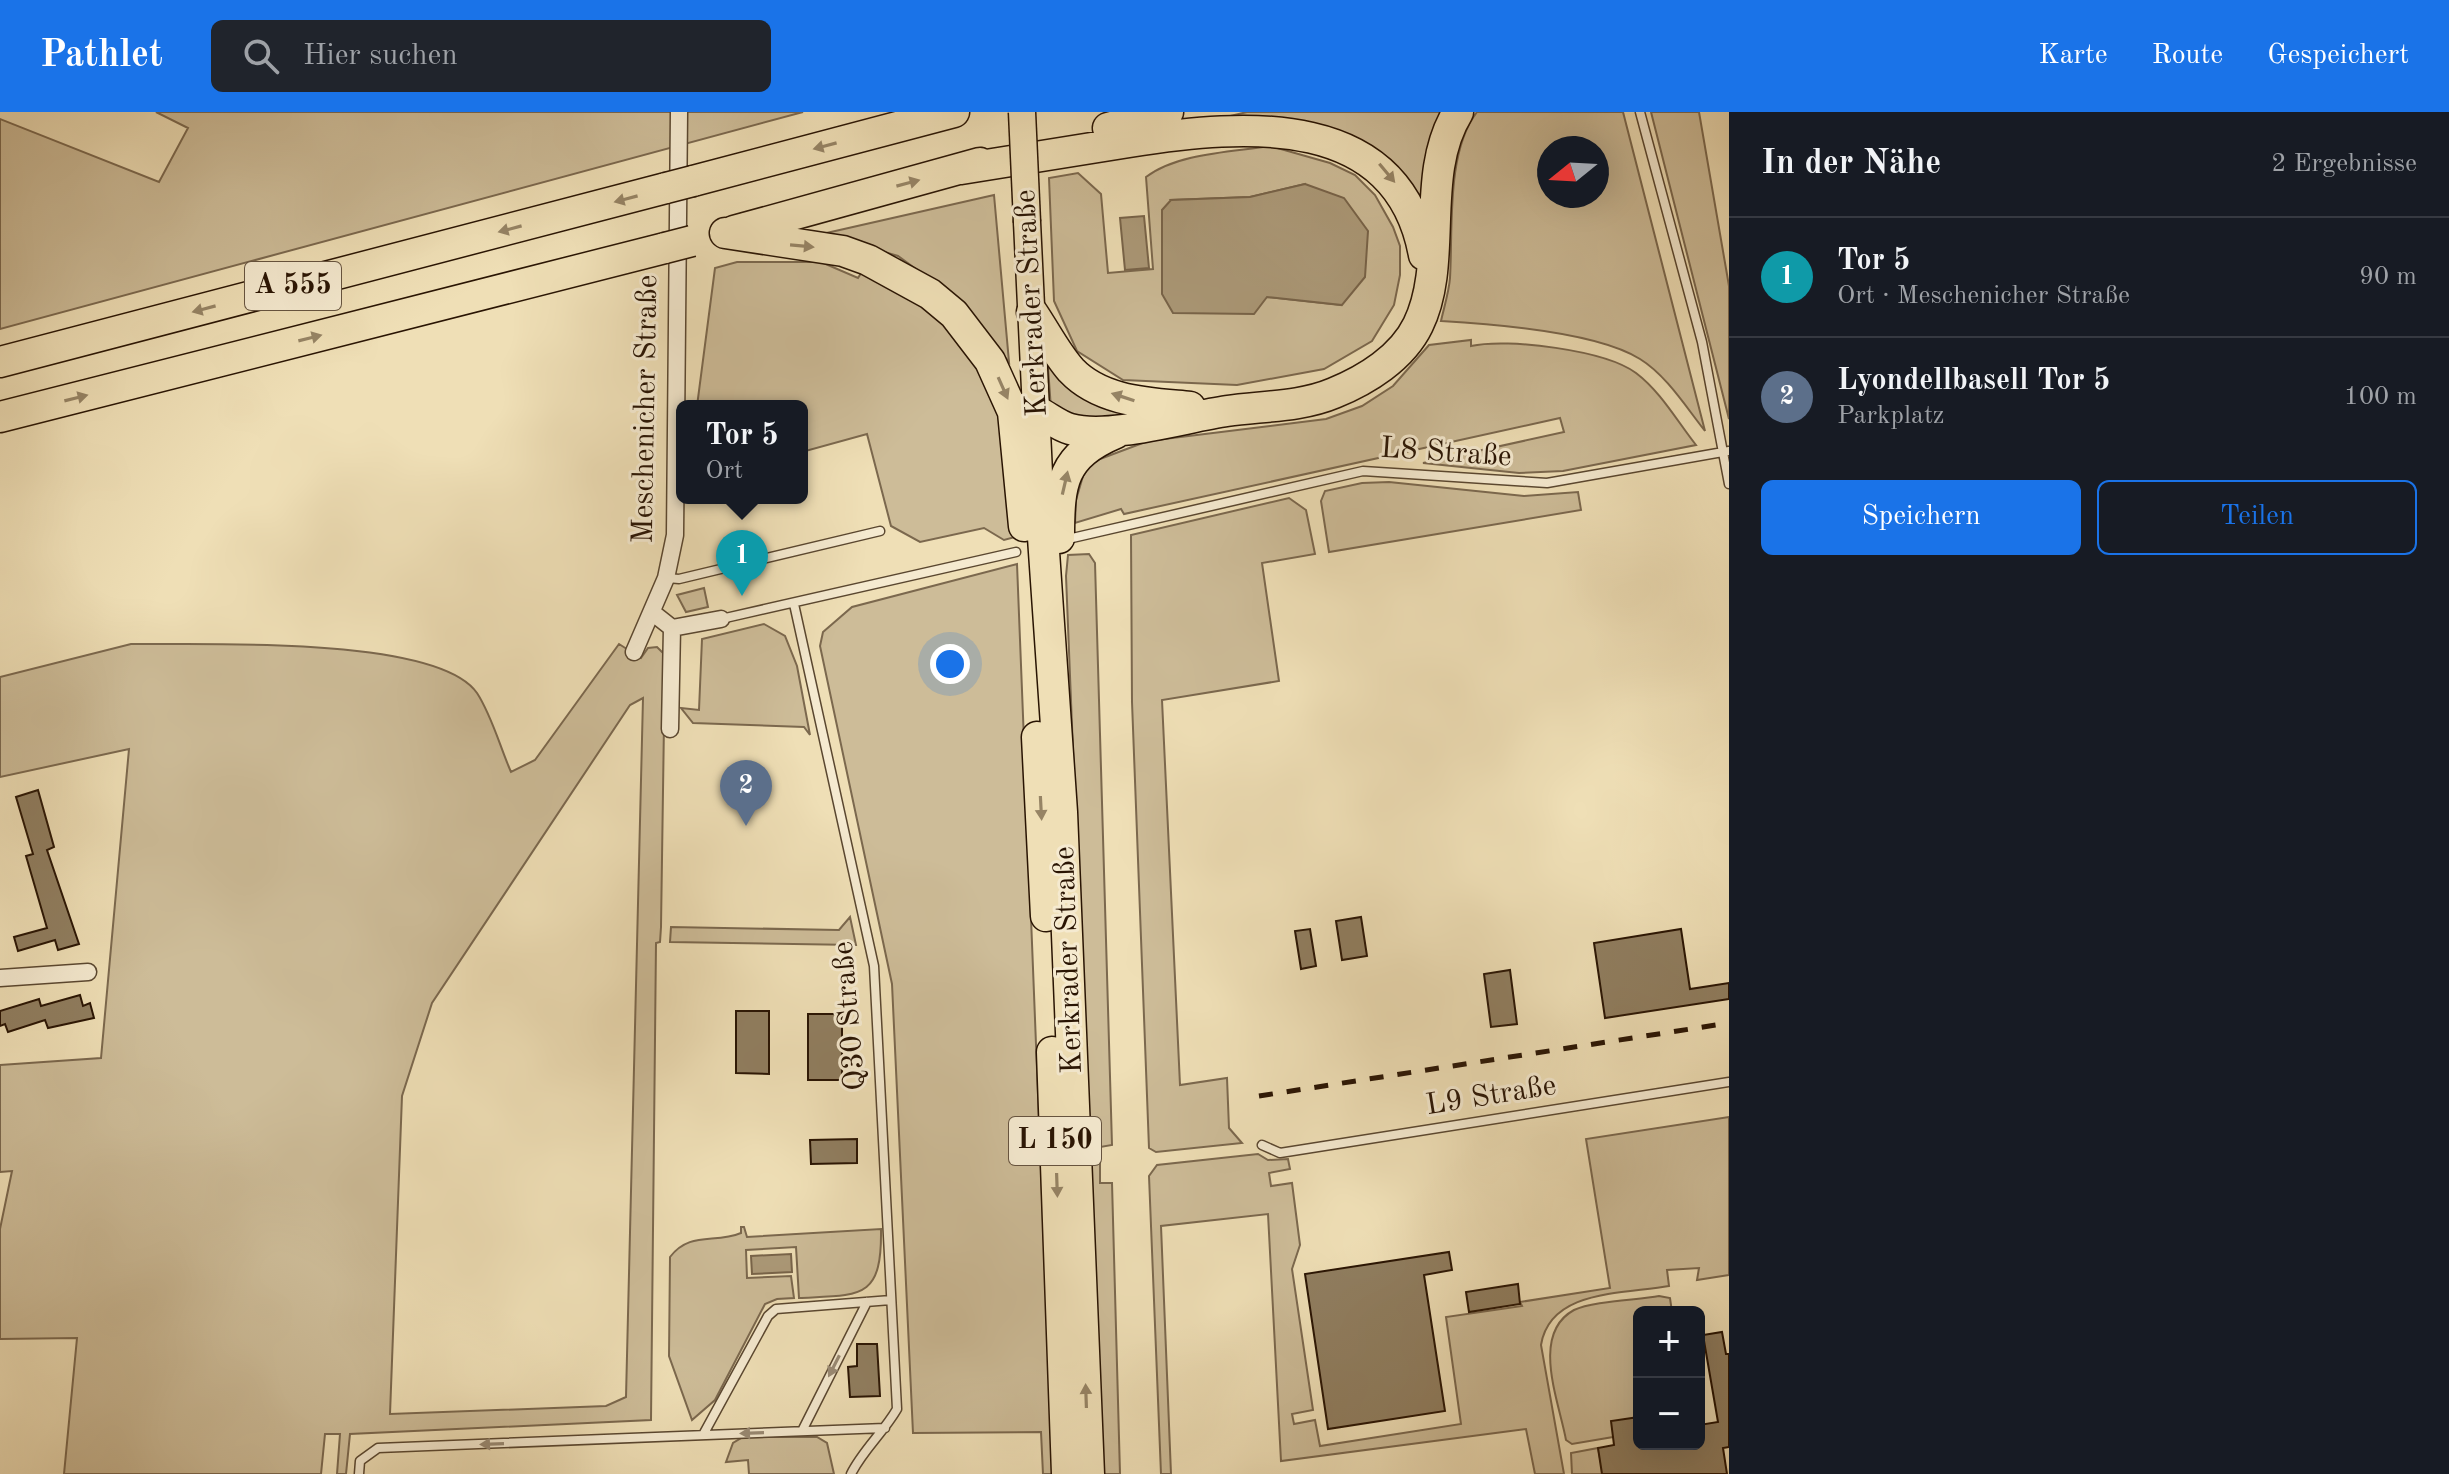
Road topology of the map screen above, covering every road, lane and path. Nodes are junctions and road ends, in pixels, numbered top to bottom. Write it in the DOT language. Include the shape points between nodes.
graph roads {
  1 [pos="679,112"];
  2 [pos="954,112"];
  3 [pos="1022,112"];
  4 [pos="1168,112"];
  5 [pos="1458,112"];
  6 [pos="1640,112"];
  7 [pos="961,169"];
  8 [pos="725,233"];
  9 [pos="1429,282"];
  10 [pos="1032,312"];
  11 [pos="0,362"];
  12 [pos="676,400"];
  13 [pos="1228,411"];
  14 [pos="1038,412"];
  15 [pos="0,417"];
  16 [pos="676,429"];
  17 [pos="1122,430"];
  18 [pos="1727,452"];
  19 [pos="1729,484"];
  20 [pos="1040,494"];
  21 [pos="880,531"];
  22 [pos="1068,539"];
  23 [pos="1016,552"];
  24 [pos="666,578"];
  25 [pos="794,604"];
  26 [pos="653,613"];
  27 [pos="1031,618"];
  28 [pos="721,619"];
  29 [pos="672,628"];
  30 [pos="634,652"];
  31 [pos="670,729"];
  32 [pos="1062,812"];
  33 [pos="88,972"];
  34 [pos="0,978"];
  35 [pos="1729,1082"];
  36 [pos="1262,1145"];
  37 [pos="891,1300"];
  38 [pos="867,1302"];
  39 [pos="886,1428"];
  40 [pos="802,1431"];
  41 [pos="703,1435"];
  42 [pos="359,1474"];
  43 [pos="851,1474"];
  44 [pos="1067,1474"];
  45 [pos="1089,1474"];
  1 -- 12 [label="street, Meschenicher Straße"];
  2 -- 11 [label="highway, A 555, one-way"];
  3 -- 10 [label="main road, Kerkrader Straße / L 150, bridge"];
  4 -- 7 [label="highway, A 555"];
  5 -- 9 [label="highway" via="1439,170"];
  6 -- 18 [label="lane"];
  8 -- 7 [label="highway, A 555, one-way"];
  7 -- 9 [label="highway, one-way" via="1211,129 1280,126 1335,137 1376,160 1400,189 1420,228"];
  15 -- 8 [label="highway, A 555, one-way"];
  8 -- 27 [label="highway, one-way" via="843,251 868,260 930,294 974,337 1004,387 1017,432"];
  9 -- 13 [label="highway" via="1418,325 1399,352 1366,378 1318,398"];
  13 -- 10 [label="highway, one-way" via="1137,402 1100,390 1072,371"];
  10 -- 14 [label="main road, Kerkrader Straße / L 150"];
  13 -- 17 [label="highway"];
  14 -- 17 [label="highway" via="1071,429"];
  14 -- 20 [label="main road, Kerkrader Straße / L 150"];
  16 -- 24 [label="street, Meschenicher Straße" via="675,535"];
  32 -- 17 [label="highway, one-way" via="1059,507 1068,468 1087,445"];
  18 -- 19 [label="lane"];
  18 -- 22 [label="lane, L8 Straße" via="1547,483 1363,471"];
  20 -- 27 [label="highway, Kerkrader Straße / L 150"];
  20 -- 32 [label="highway, Kerkrader Straße / L 150"];
  21 -- 24 [label="lane"];
  23 -- 25 [label="lane"];
  24 -- 26 [label="street, Meschenicher Straße"];
  25 -- 28 [label="lane"];
  25 -- 37 [label="lane, Q30 Straße" via="874,966"];
  26 -- 29 [label="street"];
  26 -- 30 [label="street, Meschenicher Straße"];
  27 -- 44 [label="highway, Kerkrader Straße / L 150, one-way"];
  28 -- 29 [label="street"];
  29 -- 31 [label="street"];
  45 -- 32 [label="highway, Kerkrader Straße / L 150, one-way"];
  33 -- 34 [label="street"];
  35 -- 36 [label="lane, L9 Straße" via="1280,1153"];
  37 -- 38 [label="lane"];
  37 -- 39 [label="lane, Q30 Straße" via="897,1409"];
  38 -- 40 [label="lane, one-way"];
  38 -- 41 [label="lane" via="776,1309"];
  39 -- 40 [label="lane"];
  39 -- 43 [label="lane"];
  40 -- 41 [label="lane, one-way"];
  41 -- 42 [label="lane, one-way" via="378,1448 360,1461"];
}
